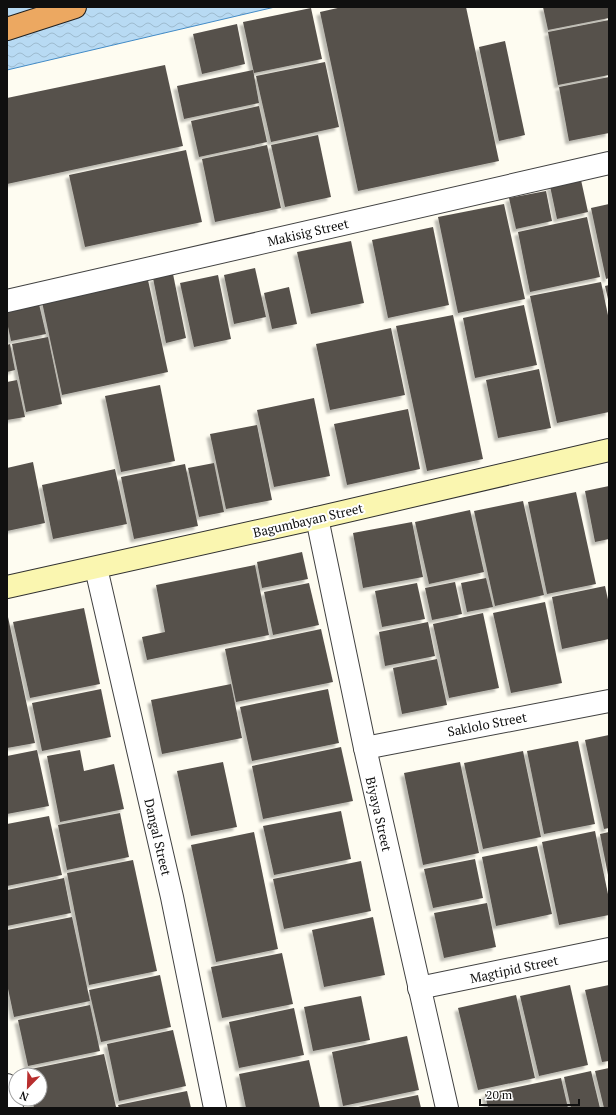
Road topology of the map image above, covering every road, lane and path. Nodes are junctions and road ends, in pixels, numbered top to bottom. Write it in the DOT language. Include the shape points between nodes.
graph roads {
  1 [pos="75,7"];
  2 [pos="7,29"];
  3 [pos="609,163"];
  4 [pos="7,301"];
  5 [pos="609,450"];
  6 [pos="317,518"];
  7 [pos="96,568"];
  8 [pos="7,587"];
  9 [pos="609,701"];
  10 [pos="365,748"];
  11 [pos="609,949"];
  12 [pos="419,988"];
  13 [pos="7,1085"];
  14 [pos="12,1108"];
  15 [pos="215,1108"];
  16 [pos="447,1108"];
  1 -- 2 [label="highway"];
  3 -- 4 [label="street, Makisig Street"];
  5 -- 6 [label="street, Bagumbayan Street"];
  6 -- 7 [label="street, Bagumbayan Street"];
  6 -- 10 [label="street, Biyaya Street"];
  7 -- 8 [label="street, Bagumbayan Street"];
  7 -- 15 [label="street, Dangal Street" via="172,897"];
  9 -- 10 [label="street, Saklolo Street"];
  10 -- 12 [label="street, Biyaya Street"];
  11 -- 12 [label="street, Magtipid Street"];
  12 -- 16 [label="street, Biyaya Street"];
  13 -- 14 [label="street"];
}
